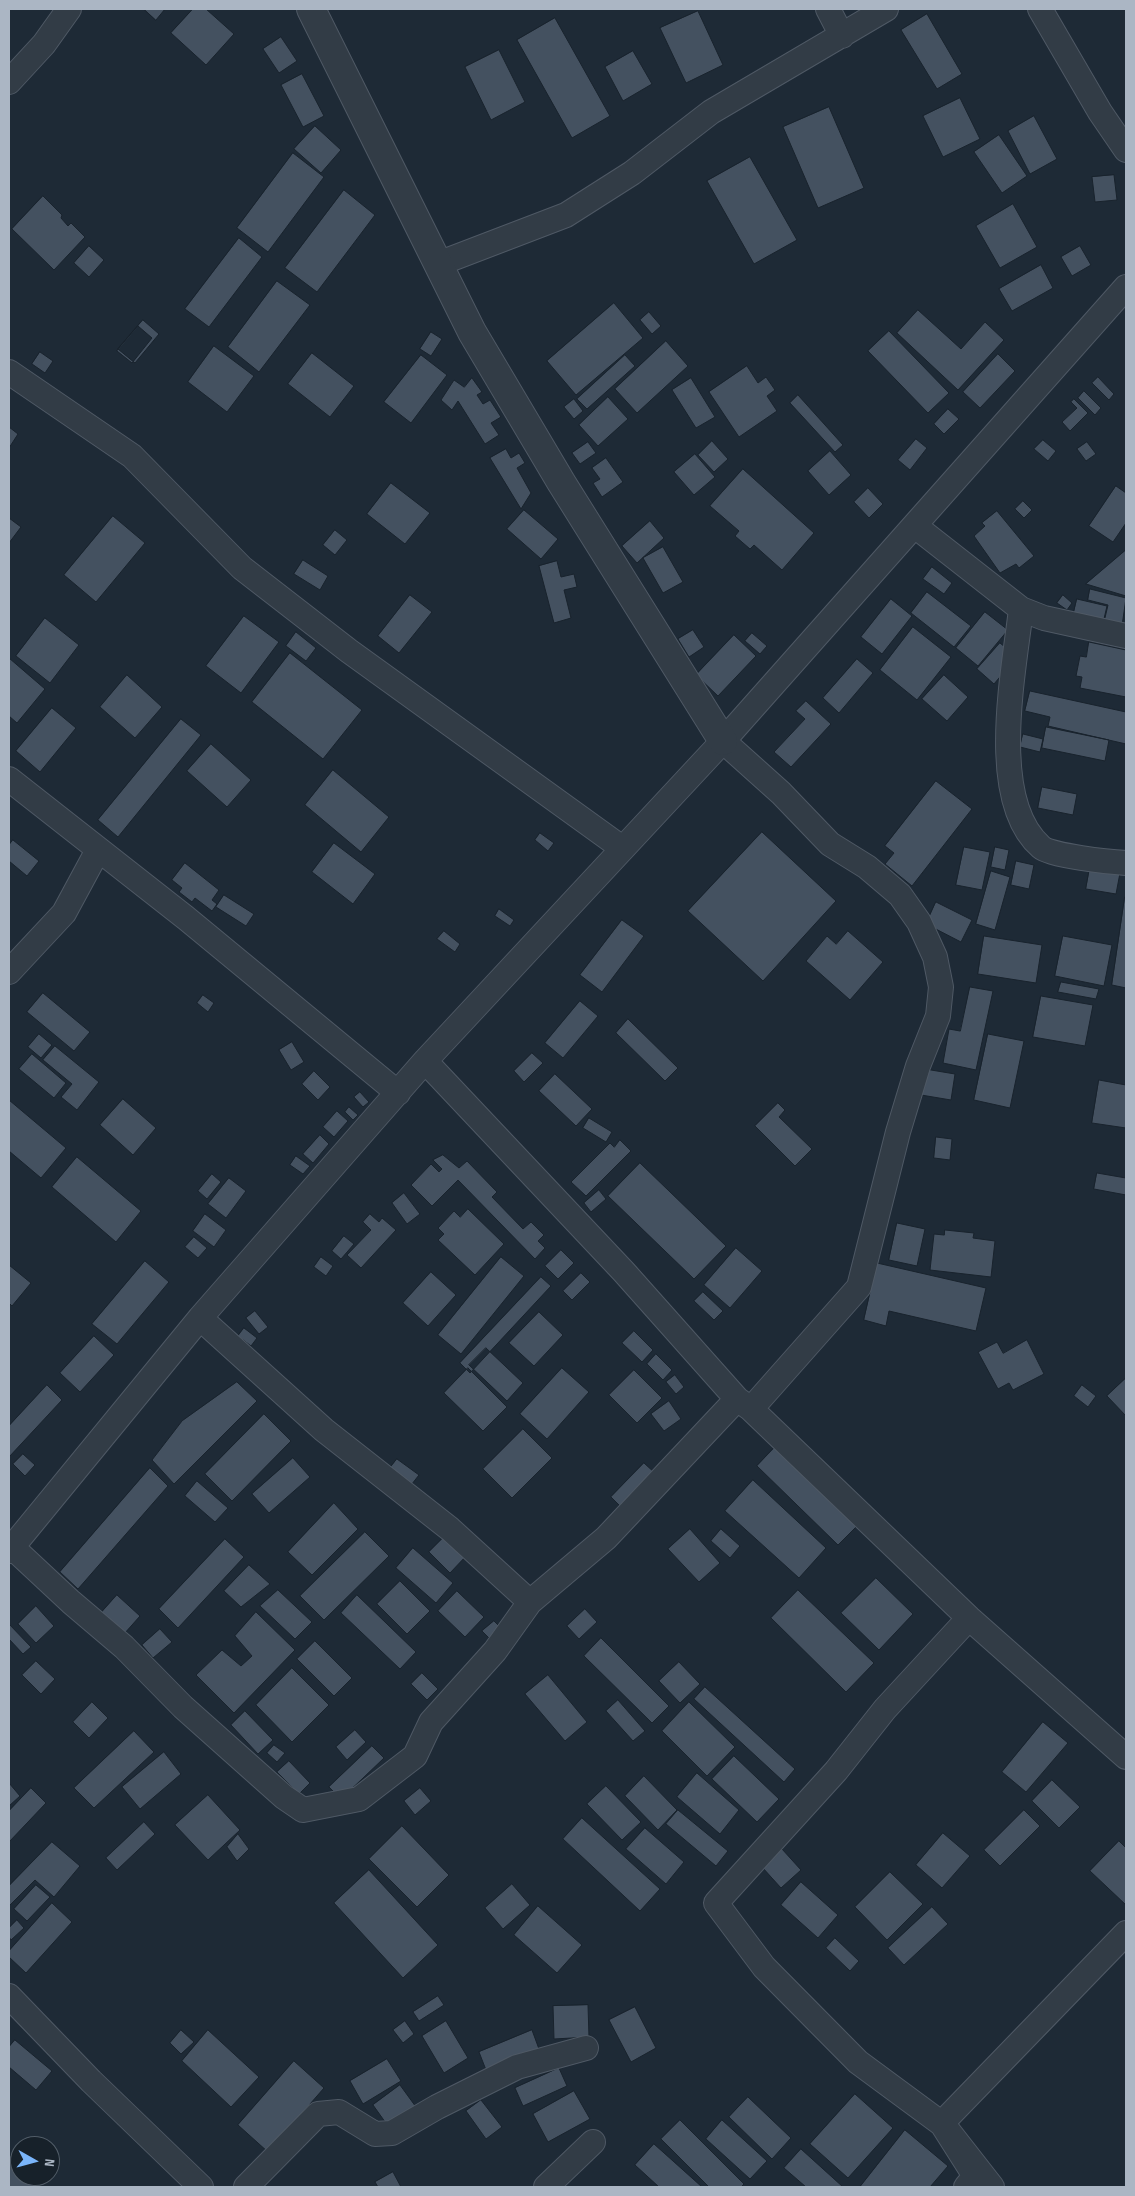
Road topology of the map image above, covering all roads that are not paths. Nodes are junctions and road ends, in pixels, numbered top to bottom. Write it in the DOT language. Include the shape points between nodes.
graph roads {
  1 [pos="69,9"];
  2 [pos="311,9"];
  3 [pos="828,9"];
  4 [pos="886,9"];
  5 [pos="1040,9"];
  6 [pos="842,36"];
  7 [pos="9,82"];
  8 [pos="1126,150"];
  9 [pos="438,264"];
  10 [pos="1126,287"];
  11 [pos="9,372"];
  12 [pos="914,526"];
  13 [pos="1021,609"];
  14 [pos="1126,636"];
  15 [pos="723,740"];
  16 [pos="9,779"];
  17 [pos="622,848"];
  18 [pos="98,850"];
  19 [pos="1126,863"];
  20 [pos="9,972"];
  21 [pos="424,1061"];
  22 [pos="398,1093"];
  23 [pos="200,1318"];
  24 [pos="744,1404"];
  25 [pos="10,1549"];
  26 [pos="530,1602"];
  27 [pos="969,1618"];
  28 [pos="1126,1756"];
  29 [pos="1126,1933"];
  30 [pos="9,1996"];
  31 [pos="586,2048"];
  32 [pos="593,2142"];
  33 [pos="201,2187"];
  34 [pos="246,2187"];
  35 [pos="546,2187"];
  36 [pos="966,2187"];
  37 [pos="992,2187"];
  1 -- 7 [label="street" via="44,44"];
  2 -- 9 [label="street"];
  3 -- 6 [label="street"];
  4 -- 6 [label="street"];
  5 -- 8 [label="street"];
  6 -- 9 [label="street" via="711,112 632,173 566,215"];
  9 -- 15 [label="street" via="476,340 561,482"];
  10 -- 12 [label="street"];
  11 -- 17 [label="street" via="132,456 242,568 349,651"];
  12 -- 13 [label="street"];
  12 -- 15 [label="street"];
  13 -- 14 [label="street" via="1044,618"];
  13 -- 19 [label="street" via="1006,739 1016,804 1024,827 1042,848 1097,861"];
  15 -- 17 [label="street"];
  15 -- 24 [label="street" via="830,844 867,867 900,895 919,922 935,957 941,987 938,1016 918,1066 898,1132 860,1288"];
  16 -- 18 [label="street"];
  17 -- 21 [label="street"];
  18 -- 20 [label="street" via="64,913"];
  18 -- 22 [label="street" via="186,918"];
  21 -- 22 [label="street"];
  21 -- 24 [label="street"];
  22 -- 23 [label="street"];
  23 -- 25 [label="street"];
  23 -- 26 [label="street" via="324,1430 450,1529"];
  24 -- 26 [label="street" via="606,1538"];
  24 -- 27 [label="street"];
  25 -- 26 [label="street" via="124,1647 183,1708 284,1797 304,1810 359,1799 414,1756 431,1722 495,1651"];
  27 -- 28 [label="street"];
  27 -- 36 [label="street" via="716,1903 764,1966 858,2062 942,2124 975,2176"];
  29 -- 37 [label="street" via="942,2123"];
  30 -- 33 [label="street"];
  31 -- 34 [label="street" via="517,2067 392,2133 376,2134 339,2112 318,2114"];
  32 -- 35 [label="street"];
}
